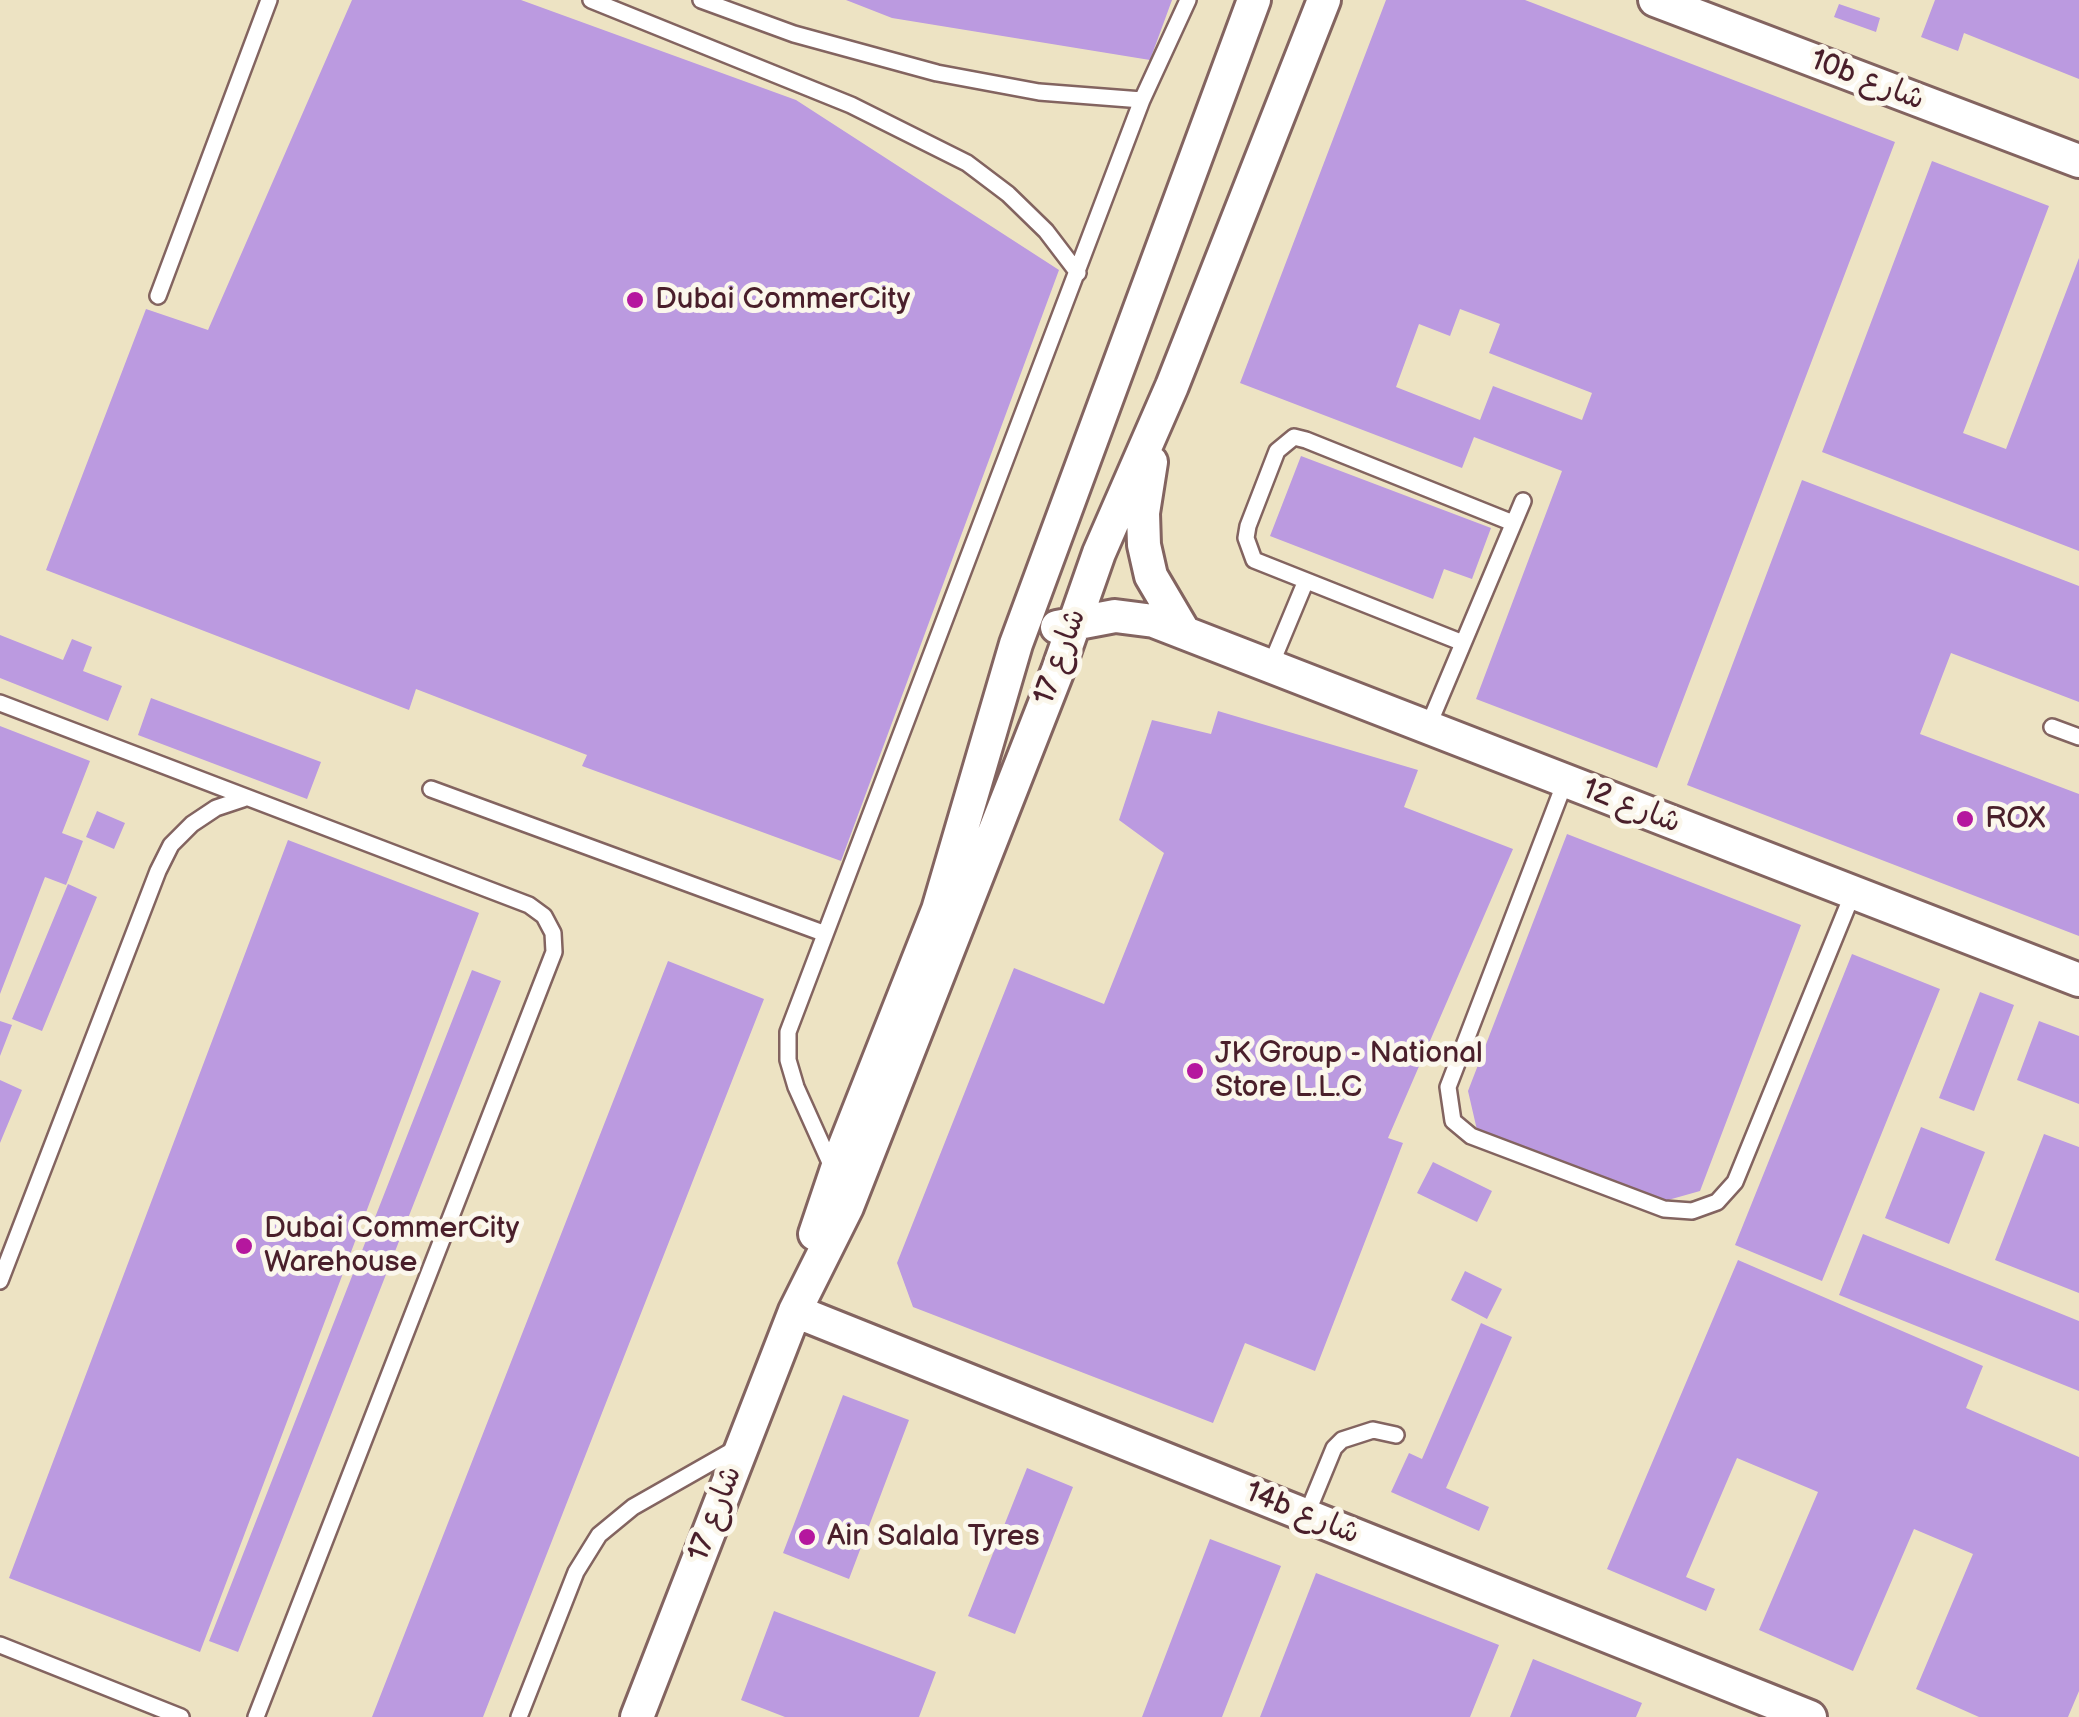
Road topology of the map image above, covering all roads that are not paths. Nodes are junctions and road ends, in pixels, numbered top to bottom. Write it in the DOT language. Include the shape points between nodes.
graph roads {
  1 [pos="269,0"];
  2 [pos="591,0"];
  3 [pos="701,0"];
  4 [pos="1188,0"];
  5 [pos="1254,0"];
  6 [pos="1324,0"];
  7 [pos="1655,0"];
  8 [pos="1142,100"];
  9 [pos="2079,161"];
  10 [pos="1078,273"];
  11 [pos="158,296"];
  12 [pos="1155,425"];
  13 [pos="1523,502"];
  14 [pos="1513,523"];
  15 [pos="1305,583"];
  16 [pos="1075,621"];
  17 [pos="1184,632"];
  18 [pos="1464,643"];
  19 [pos="1016,644"];
  20 [pos="1269,668"];
  21 [pos="0,704"];
  22 [pos="2052,727"];
  23 [pos="1427,729"];
  24 [pos="2079,737"];
  25 [pos="1565,782"];
  26 [pos="431,789"];
  27 [pos="243,799"];
  28 [pos="1853,893"];
  29 [pos="824,933"];
  30 [pos="2079,980"];
  31 [pos="835,1172"];
  32 [pos="0,1281"];
  33 [pos="795,1312"];
  34 [pos="1396,1435"];
  35 [pos="743,1444"];
  36 [pos="1306,1516"];
  37 [pos="0,1644"];
  38 [pos="181,1717"];
  39 [pos="256,1717"];
  40 [pos="519,1717"];
  41 [pos="637,1717"];
  42 [pos="1810,1717"];
  1 -- 11 [label="lane"];
  2 -- 10 [label="lane" via="851,104 966,162 1021,206"];
  3 -- 8 [label="lane" via="937,74 1039,92"];
  4 -- 8 [label="lane"];
  5 -- 19 [label="street, شارع 17"];
  6 -- 12 [label="street, شارع 17"];
  7 -- 9 [label="street, 10b شارع"];
  8 -- 10 [label="lane"];
  10 -- 29 [label="lane"];
  12 -- 16 [label="street, شارع 17"];
  12 -- 17 [label="street" via="1144,545 1151,576"];
  13 -- 14 [label="lane"];
  14 -- 15 [label="lane" via="1294,437 1277,451 1246,538 1254,560"];
  14 -- 18 [label="lane"];
  15 -- 18 [label="lane"];
  15 -- 20 [label="lane"];
  16 -- 17 [label="street, شارع 12" via="1115,616"];
  16 -- 19 [label="street, شارع 12"];
  16 -- 33 [label="street, شارع 17" via="847,1207"];
  17 -- 20 [label="street, شارع 12"];
  18 -- 23 [label="lane"];
  19 -- 31 [label="street, شارع 17" via="938,910"];
  20 -- 23 [label="street, شارع 12"];
  21 -- 27 [label="lane"];
  22 -- 24 [label="lane"];
  23 -- 25 [label="street, شارع 12"];
  25 -- 28 [label="street, شارع 12"];
  25 -- 28 [label="lane" via="1448,1086 1453,1120 1471,1136 1664,1209 1692,1211 1717,1202 1735,1182"];
  26 -- 29 [label="lane"];
  27 -- 32 [label="lane" via="192,824 158,871"];
  27 -- 39 [label="lane" via="529,905 544,916 554,952"];
  28 -- 30 [label="street, شارع 12"];
  29 -- 31 [label="lane" via="788,1032 788,1060"];
  31 -- 33 [label="street, شارع 17"];
  33 -- 35 [label="street, شارع 17"];
  33 -- 36 [label="street, 14b شارع"];
  34 -- 36 [label="lane" via="1373,1430 1342,1440"];
  35 -- 40 [label="lane" via="634,1507 600,1535 576,1572"];
  35 -- 41 [label="street, شارع 17"];
  36 -- 42 [label="street, 14b شارع"];
  37 -- 38 [label="lane"];
}
